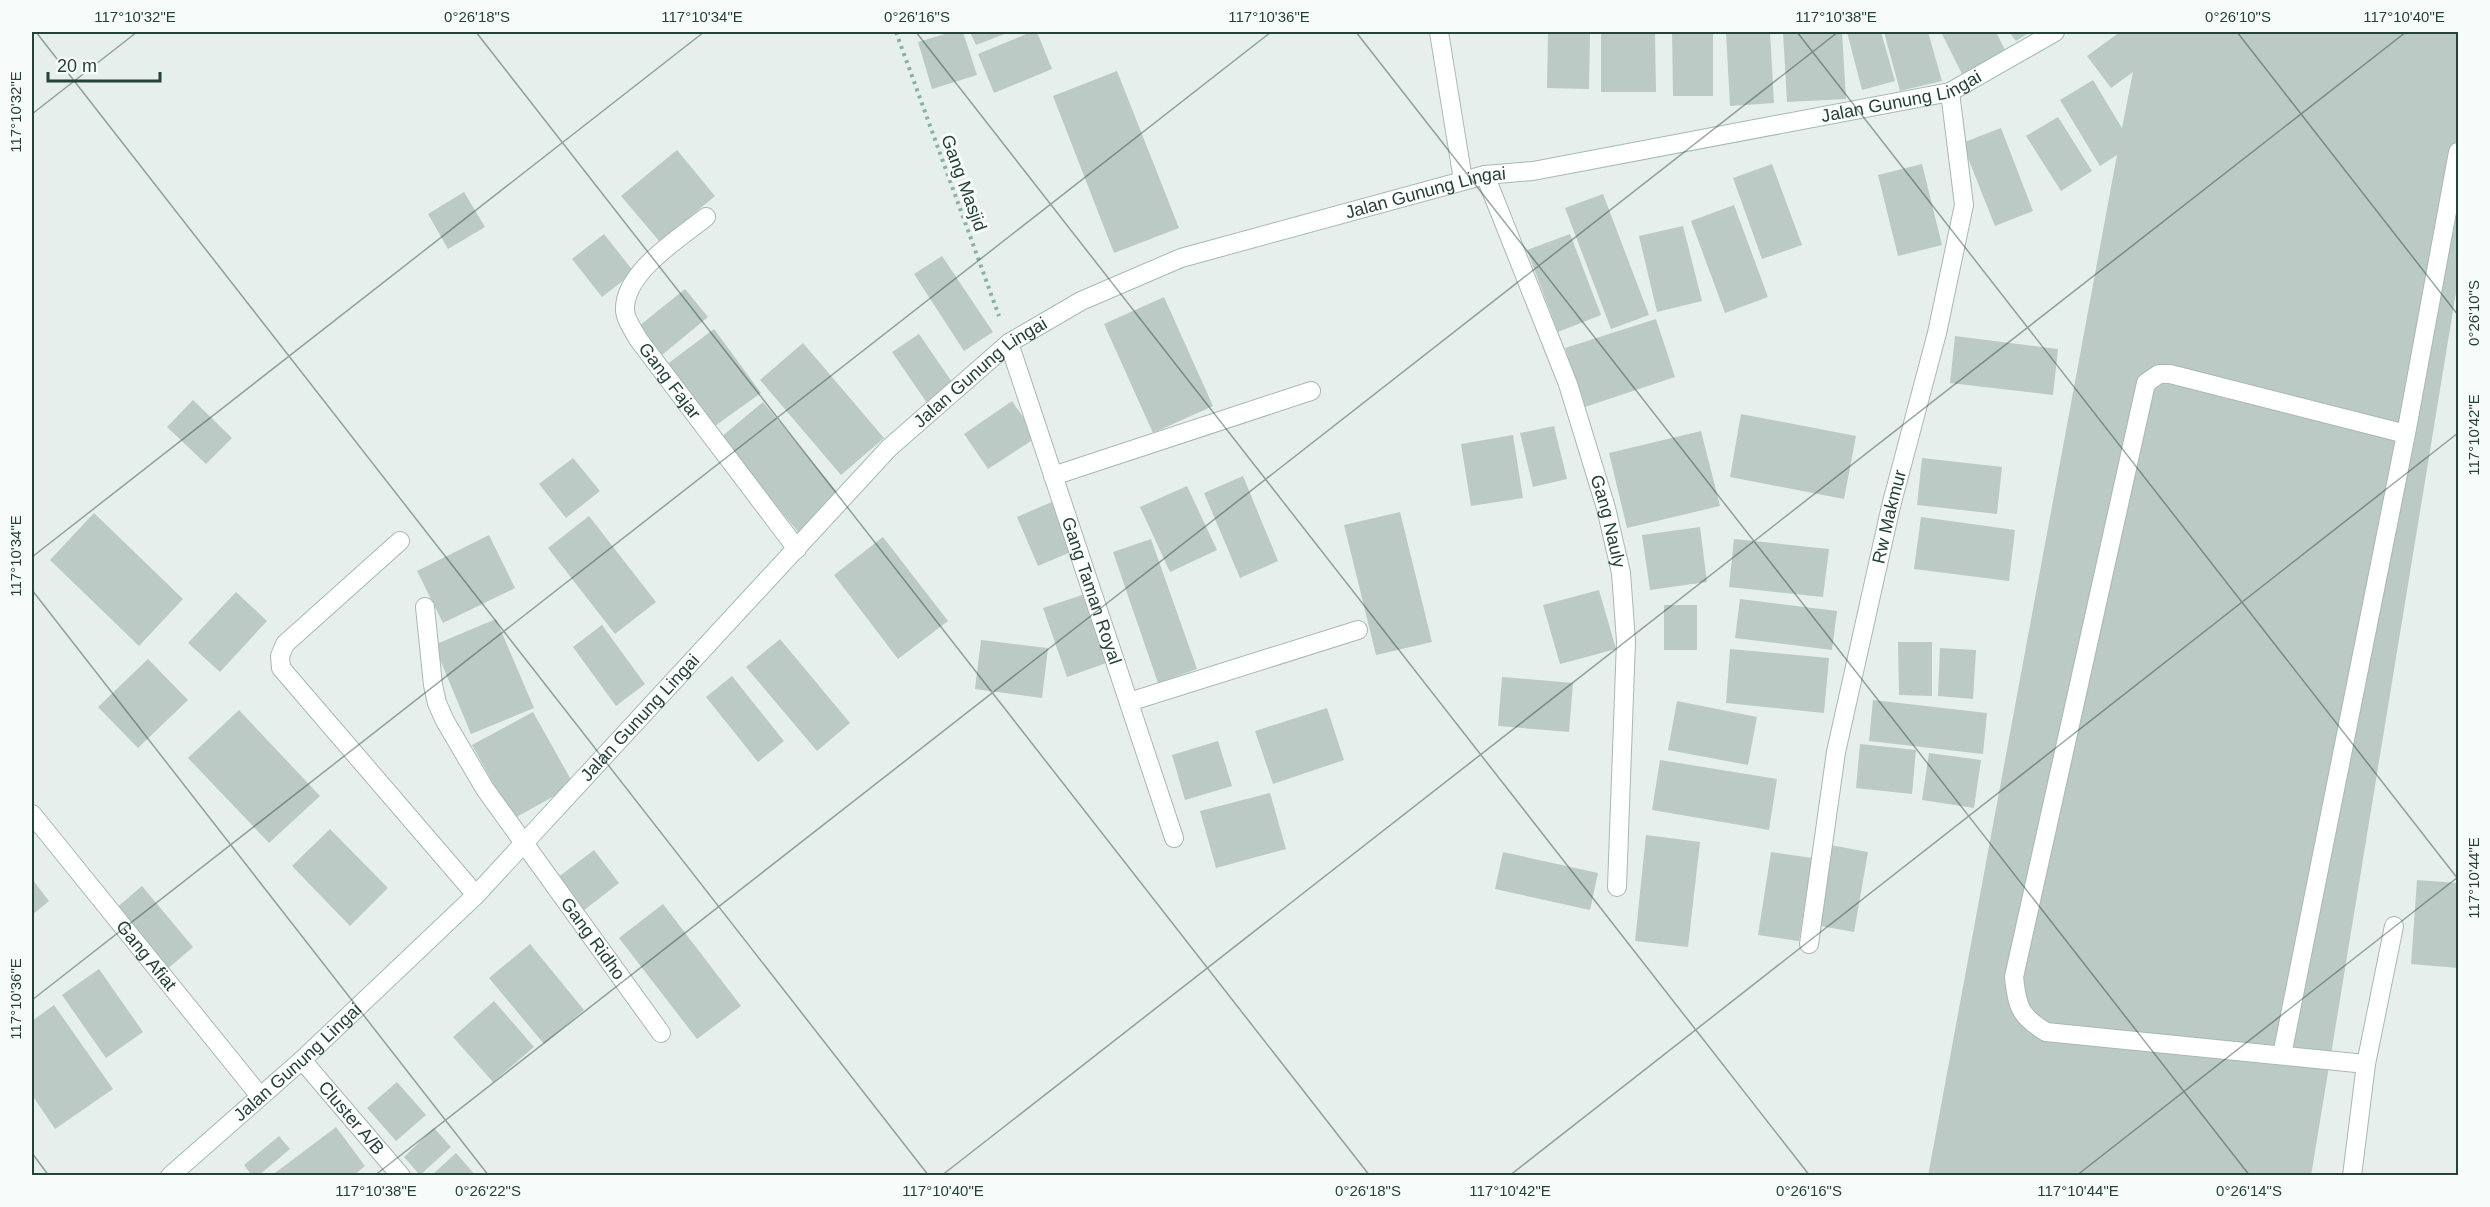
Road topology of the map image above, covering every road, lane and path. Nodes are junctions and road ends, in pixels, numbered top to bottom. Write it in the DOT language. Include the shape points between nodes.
graph roads {
  1 [pos="896,32"];
  2 [pos="1439,32"];
  3 [pos="2055,32"];
  4 [pos="1950,92"];
  5 [pos="2458,152"];
  6 [pos="1485,175"];
  7 [pos="1463,180"];
  8 [pos="706,217"];
  9 [pos="1009,343"];
  10 [pos="1311,391"];
  11 [pos="2406,434"];
  12 [pos="1053,476"];
  13 [pos="400,541"];
  14 [pos="797,549"];
  15 [pos="425,607"];
  16 [pos="1358,630"];
  17 [pos="1129,702"];
  18 [pos="32,814"];
  19 [pos="1174,838"];
  20 [pos="525,842"];
  21 [pos="1617,887"];
  22 [pos="477,895"];
  23 [pos="2394,926"];
  24 [pos="1809,944"];
  25 [pos="661,1033"];
  26 [pos="2282,1055"];
  27 [pos="302,1060"];
  28 [pos="2366,1064"];
  29 [pos="260,1096"];
  30 [pos="179,1173"];
  31 [pos="401,1176"];
  32 [pos="2352,1176"];
  1 -- 9 [label="path, Gang Masjid"];
  2 -- 7 [label="street"];
  3 -- 4 [label="street, Jalan Gunung Lingai"];
  4 -- 6 [label="street, Jalan Gunung Lingai" via="1533,171"];
  4 -- 24 [label="street, Rw Makmur" via="1964,205 1836,752"];
  5 -- 11 [label="street"];
  6 -- 7 [label="street, Jalan Gunung Lingai"];
  6 -- 21 [label="street, Gang Nauly" via="1568,384 1606,508 1621,573 1626,640"];
  7 -- 9 [label="street, Jalan Gunung Lingai" via="1181,258 1081,301"];
  8 -- 14 [label="street, Gang Fajar" via="648,264 629,287 624,311 638,339"];
  9 -- 12 [label="street, Gang Taman Royal"];
  9 -- 14 [label="street, Jalan Gunung Lingai" via="889,448"];
  10 -- 12 [label="street"];
  11 -- 26 [label="street"];
  11 -- 26 [label="street" via="2170,374 2159,374 2146,383 2014,976 2016,1003 2028,1021 2046,1032"];
  12 -- 17 [label="street, Gang Taman Royal"];
  13 -- 22 [label="street" via="285,644 281,668"];
  14 -- 20 [label="street, Jalan Gunung Lingai"];
  15 -- 20 [label="street, Gang Ridho" via="437,704 485,789"];
  16 -- 17 [label="street"];
  17 -- 19 [label="street, Gang Taman Royal"];
  18 -- 29 [label="street, Gang Afiat"];
  20 -- 22 [label="street, Jalan Gunung Lingai"];
  20 -- 25 [label="street, Gang Ridho"];
  22 -- 27 [label="street, Jalan Gunung Lingai"];
  23 -- 28 [label="street"];
  26 -- 28 [label="street"];
  27 -- 29 [label="street, Jalan Gunung Lingai"];
  27 -- 31 [label="street, Cluster A/B"];
  28 -- 32 [label="street"];
  29 -- 30 [label="street, Jalan Gunung Lingai"];
}
